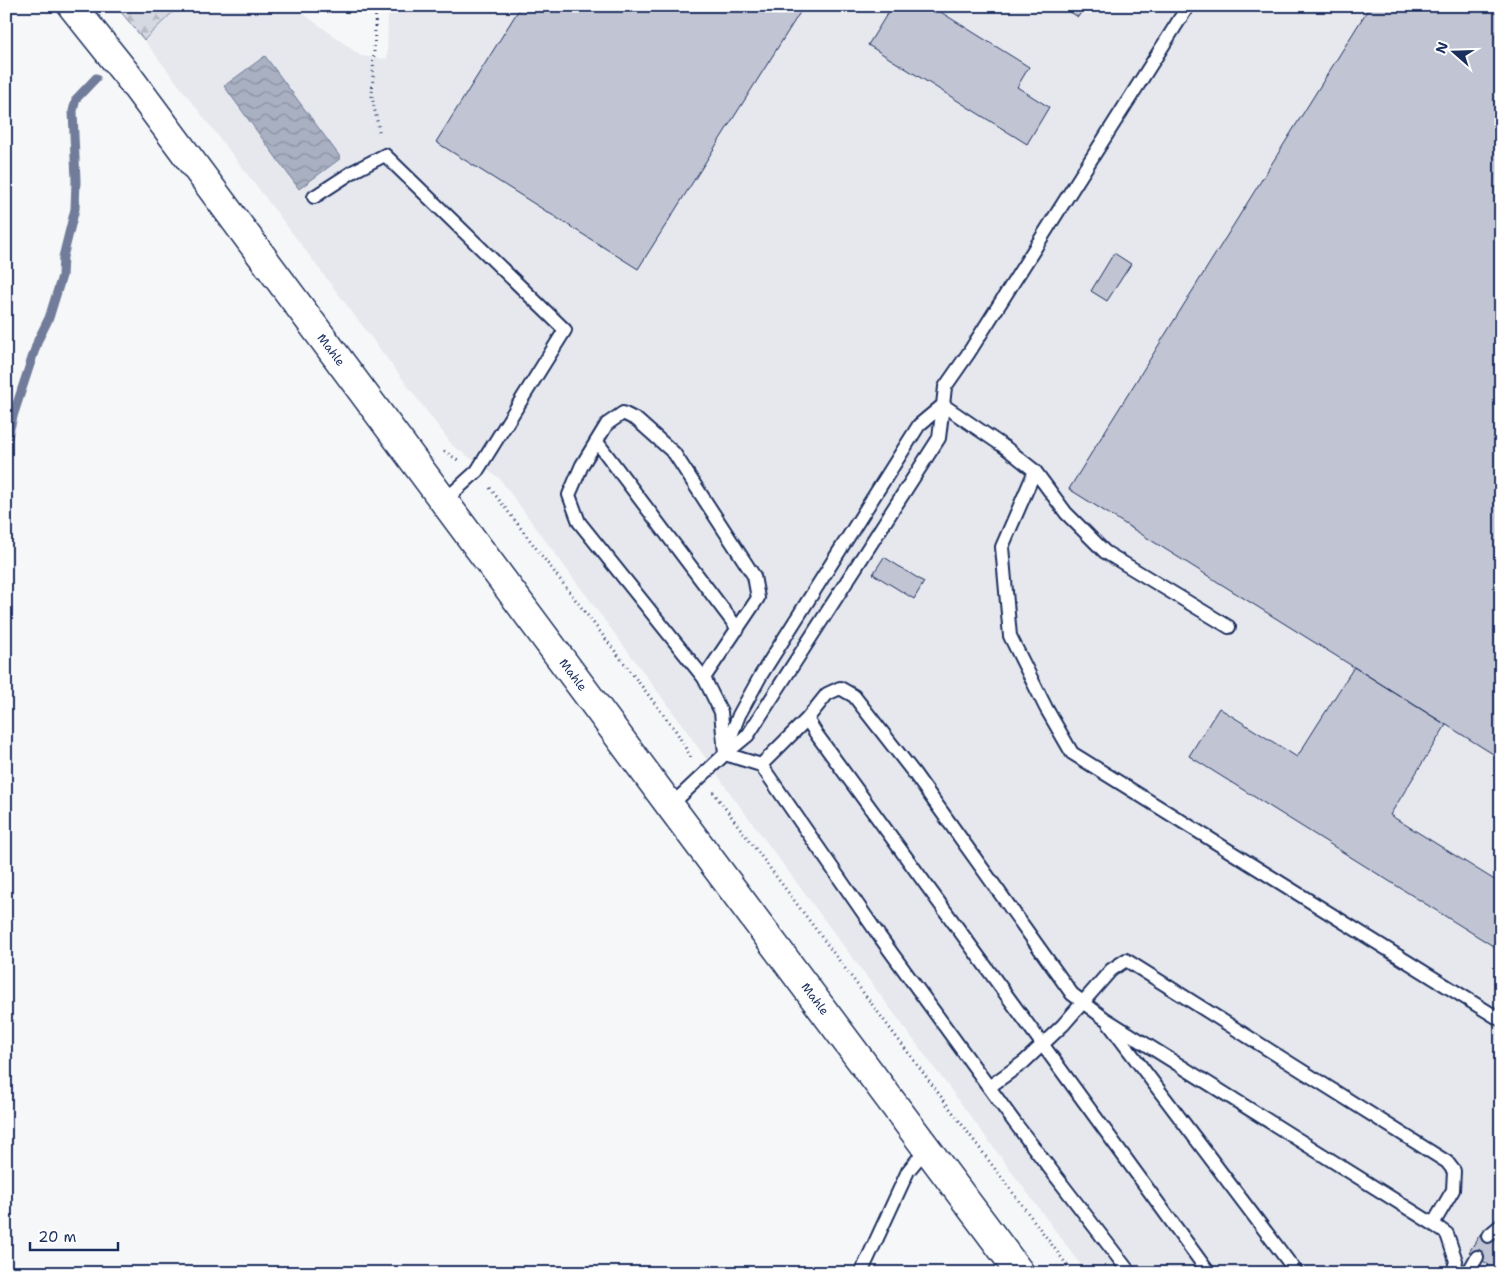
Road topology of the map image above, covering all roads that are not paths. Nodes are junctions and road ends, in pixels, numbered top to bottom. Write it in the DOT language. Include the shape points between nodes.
graph roads {
  1 [pos="72,6"];
  2 [pos="1188,6"];
  3 [pos="314,197"];
  4 [pos="943,405"];
  5 [pos="596,442"];
  6 [pos="1034,471"];
  7 [pos="444,501"];
  8 [pos="1229,627"];
  9 [pos="738,629"];
  10 [pos="704,678"];
  11 [pos="807,719"];
  12 [pos="725,754"];
  13 [pos="761,765"];
  14 [pos="670,806"];
  15 [pos="1083,1002"];
  16 [pos="1104,1018"];
  17 [pos="1501,1020"];
  18 [pos="1043,1044"];
  19 [pos="989,1087"];
  20 [pos="927,1148"];
  21 [pos="1433,1224"];
  22 [pos="1501,1225"];
  23 [pos="1488,1236"];
  24 [pos="1477,1257"];
  25 [pos="862,1273"];
  26 [pos="1020,1273"];
  27 [pos="1130,1273"];
  28 [pos="1209,1273"];
  29 [pos="1297,1273"];
  30 [pos="1453,1273"];
  31 [pos="1468,1273"];
  1 -- 7 [label="street, Mahle" via="128,76"];
  2 -- 4 [label="lane" via="945,387"];
  3 -- 7 [label="lane" via="385,155 565,330 477,471"];
  4 -- 6 [label="lane"];
  4 -- 12 [label="lane" via="918,425 761,675 739,715"];
  4 -- 12 [label="lane" via="939,438 748,735"];
  5 -- 9 [label="lane"];
  5 -- 9 [label="lane" via="607,424 623,414 637,420 674,453 754,576 758,598"];
  5 -- 10 [label="lane" via="569,496 579,522"];
  6 -- 8 [label="lane" via="1066,513 1105,552"];
  6 -- 17 [label="lane" via="1002,548 1010,636 1072,753"];
  7 -- 14 [label="street, Mahle"];
  9 -- 10 [label="lane"];
  10 -- 12 [label="lane" via="721,712"];
  11 -- 13 [label="lane"];
  11 -- 15 [label="lane" via="828,694 840,688 854,696 914,773 1072,994"];
  11 -- 18 [label="lane"];
  12 -- 13 [label="lane"];
  12 -- 14 [label="lane"];
  13 -- 19 [label="lane"];
  14 -- 20 [label="street, Mahle"];
  15 -- 16 [label="lane"];
  15 -- 18 [label="lane"];
  15 -- 21 [label="lane" via="1111,970 1126,960 1447,1162 1454,1171 1453,1190"];
  16 -- 21 [label="lane"];
  16 -- 29 [label="lane"];
  18 -- 19 [label="lane"];
  18 -- 28 [label="lane"];
  19 -- 27 [label="lane"];
  20 -- 25 [label="lane" via="908,1171"];
  20 -- 26 [label="street, Mahle"];
  21 -- 30 [label="lane" via="1447,1234 1456,1261"];
  22 -- 23 [label="lane"];
  24 -- 31 [label="lane"];
}
